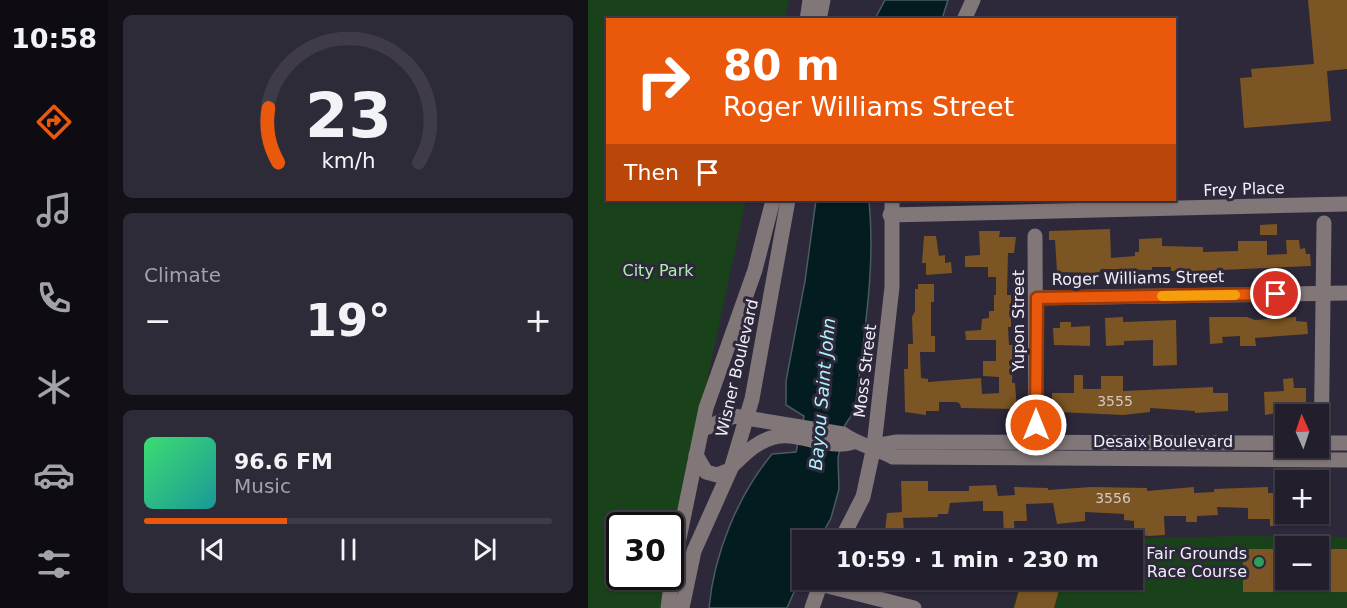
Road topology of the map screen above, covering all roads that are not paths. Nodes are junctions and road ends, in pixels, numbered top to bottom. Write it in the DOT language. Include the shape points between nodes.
graph roads {
  1 [pos="810,0"];
  2 [pos="823,0"];
  3 [pos="973,0"];
  4 [pos="807,18"];
  5 [pos="819,18"];
  6 [pos="965,18"];
  7 [pos="773,201"];
  8 [pos="788,201"];
  9 [pos="1347,204"];
  10 [pos="891,207"];
  11 [pos="1324,223"];
  12 [pos="775,227"];
  13 [pos="1035,236"];
  14 [pos="1347,293"];
  15 [pos="1324,294"];
  16 [pos="1037,298"];
  17 [pos="1321,404"];
  18 [pos="747,417"];
  19 [pos="703,429"];
  20 [pos="800,433"];
  21 [pos="1275,443"];
  22 [pos="1329,443"];
  23 [pos="1347,443"];
  24 [pos="874,446"];
  25 [pos="1036,450"];
  26 [pos="696,455"];
  27 [pos="1321,459"];
  28 [pos="1347,459"];
  29 [pos="731,468"];
  30 [pos="846,530"];
  31 [pos="818,590"];
  32 [pos="852,590"];
  33 [pos="668,608"];
  34 [pos="682,608"];
  35 [pos="812,608"];
  36 [pos="914,608"];
  1 -- 4 [label="street"];
  2 -- 5 [label="street"];
  3 -- 6 [label="street"];
  7 -- 12 [label="street, Wisner Boulevard"];
  8 -- 12 [label="street, Wisner Boulevard"];
  9 -- 10 [label="street, Frey Place"];
  10 -- 24 [label="street, Moss Street" via="892,287"];
  11 -- 15 [label="street"];
  12 -- 18 [label="street, Wisner Boulevard" via="761,358"];
  12 -- 19 [label="street, Wisner Boulevard" via="755,270 706,408"];
  13 -- 16 [label="street, Yupon Street"];
  14 -- 15 [label="street, Roger Williams Street"];
  15 -- 16 [label="street, Roger Williams Street"];
  15 -- 17 [label="street"];
  16 -- 25 [label="street, Yupon Street"];
  18 -- 19 [label="street, Desaix Boulevard" via="734,416"];
  18 -- 20 [label="street, Desaix Boulevard"];
  18 -- 29 [label="street, Wisner Boulevard"];
  19 -- 26 [label="street, Wisner Boulevard"];
  20 -- 24 [label="street, Desaix Boulevard"];
  20 -- 29 [label="street, Desaix Boulevard" via="774,436 755,445"];
  21 -- 25 [label="street, Desaix Boulevard"];
  22 -- 23 [label="street"];
  24 -- 25 [label="street, Desaix Boulevard" via="897,442"];
  24 -- 30 [label="street, Moss Street" via="863,497"];
  25 -- 27 [label="street, Desaix Boulevard"];
  26 -- 29 [label="street" via="706,472 717,475"];
  26 -- 33 [label="street, Wisner Boulevard"];
  27 -- 28 [label="street, Desaix Boulevard"];
  29 -- 34 [label="street, Wisner Boulevard" via="694,552"];
  31 -- 35 [label="street"];
  32 -- 36 [label="street"];
}
